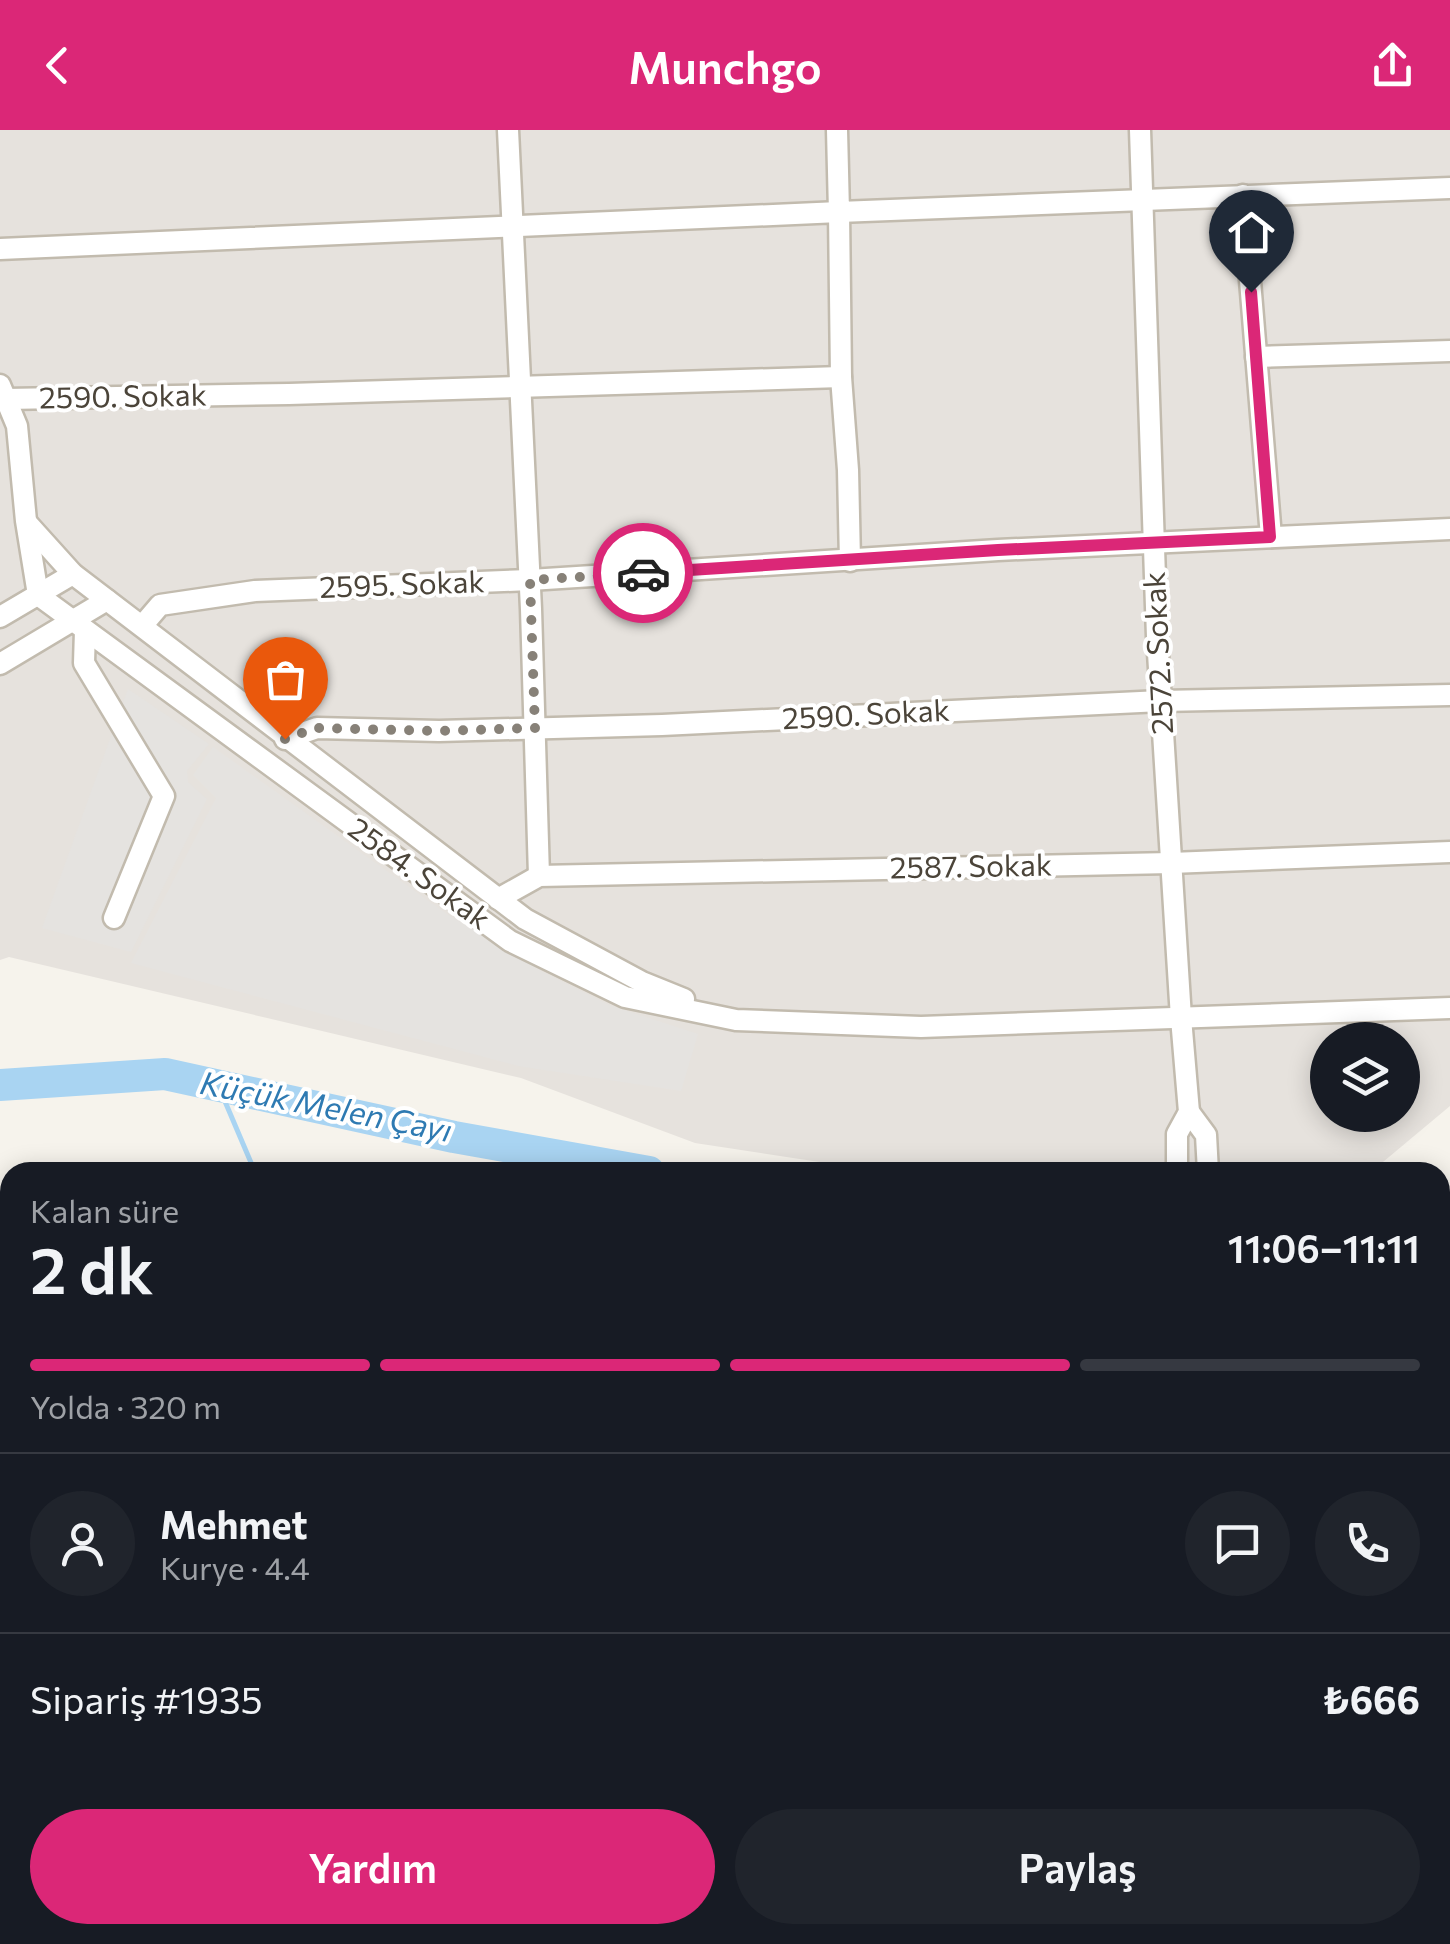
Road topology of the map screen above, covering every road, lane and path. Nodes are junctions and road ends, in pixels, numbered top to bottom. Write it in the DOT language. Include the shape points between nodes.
graph roads {
  1 [pos="508,130"];
  2 [pos="837,130"];
  3 [pos="1140,130"];
  4 [pos="1450,188"];
  5 [pos="1243,196"];
  6 [pos="1142,200"];
  7 [pos="839,212"];
  8 [pos="512,226"];
  9 [pos="0,250"];
  10 [pos="1450,352"];
  11 [pos="1256,357"];
  12 [pos="841,377"];
  13 [pos="520,386"];
  14 [pos="3,392"];
  15 [pos="26,521"];
  16 [pos="1450,528"];
  17 [pos="1270,537"];
  18 [pos="1154,542"];
  19 [pos="850,561"];
  20 [pos="73,574"];
  21 [pos="530,580"];
  22 [pos="38,595"];
  23 [pos="106,600"];
  24 [pos="0,617"];
  25 [pos="78,625"];
  26 [pos="142,626"];
  27 [pos="0,664"];
  28 [pos="1450,695"];
  29 [pos="1161,701"];
  30 [pos="535,728"];
  31 [pos="285,739"];
  32 [pos="1450,852"];
  33 [pos="1171,863"];
  34 [pos="540,876"];
  35 [pos="498,899"];
  36 [pos="114,918"];
  37 [pos="1450,1008"];
  38 [pos="1181,1018"];
  39 [pos="736,1020"];
  40 [pos="1189,1112"];
  41 [pos="1177,1162"];
  42 [pos="1207,1162"];
  1 -- 8 [label="street"];
  2 -- 7 [label="street"];
  3 -- 6 [label="street, 2572. Sokak"];
  4 -- 5 [label="street"];
  5 -- 6 [label="street"];
  5 -- 11 [label="street"];
  6 -- 7 [label="street"];
  6 -- 18 [label="street, 2572. Sokak"];
  7 -- 8 [label="street"];
  7 -- 12 [label="street"];
  8 -- 9 [label="street"];
  8 -- 13 [label="street"];
  10 -- 11 [label="street"];
  11 -- 17 [label="street"];
  12 -- 13 [label="street, 2590. Sokak"];
  12 -- 19 [label="street"];
  13 -- 14 [label="street, 2590. Sokak"];
  13 -- 21 [label="street"];
  14 -- 15 [label="street" via="17,426"];
  15 -- 20 [label="street, 2584. Sokak"];
  15 -- 22 [label="street"];
  16 -- 17 [label="street, 2595. Sokak"];
  17 -- 18 [label="street, 2595. Sokak"];
  18 -- 19 [label="street, 2595. Sokak"];
  18 -- 29 [label="street, 2572. Sokak"];
  19 -- 21 [label="street, 2595. Sokak"];
  20 -- 22 [label="street"];
  20 -- 23 [label="street, 2584. Sokak"];
  21 -- 26 [label="street, 2595. Sokak" via="256,591 160,606"];
  21 -- 30 [label="street"];
  22 -- 24 [label="street"];
  22 -- 25 [label="street, 2584. Sokak"];
  23 -- 25 [label="street"];
  23 -- 26 [label="street, 2584. Sokak"];
  25 -- 27 [label="street"];
  25 -- 36 [label="street" via="84,663 164,796"];
  25 -- 39 [label="street, 2584. Sokak" via="510,941 625,997"];
  26 -- 31 [label="street, 2584. Sokak"];
  28 -- 29 [label="street, 2590. Sokak"];
  29 -- 30 [label="street, 2590. Sokak"];
  29 -- 33 [label="street, 2572. Sokak"];
  30 -- 31 [label="street, 2590. Sokak" via="316,728"];
  30 -- 34 [label="street"];
  31 -- 35 [label="street, 2584. Sokak"];
  32 -- 33 [label="street, 2587. Sokak"];
  33 -- 34 [label="street, 2587. Sokak"];
  33 -- 38 [label="street, 2572. Sokak"];
  34 -- 35 [label="street, 2587. Sokak"];
  35 -- 39 [label="street, 2584. Sokak" via="642,982"];
  37 -- 38 [label="street, 2584. Sokak"];
  38 -- 39 [label="street, 2584. Sokak" via="920,1028"];
  38 -- 40 [label="street, 2572. Sokak"];
  40 -- 41 [label="street, 2572. Sokak" via="1176,1134"];
  40 -- 42 [label="street" via="1206,1135"];
}
